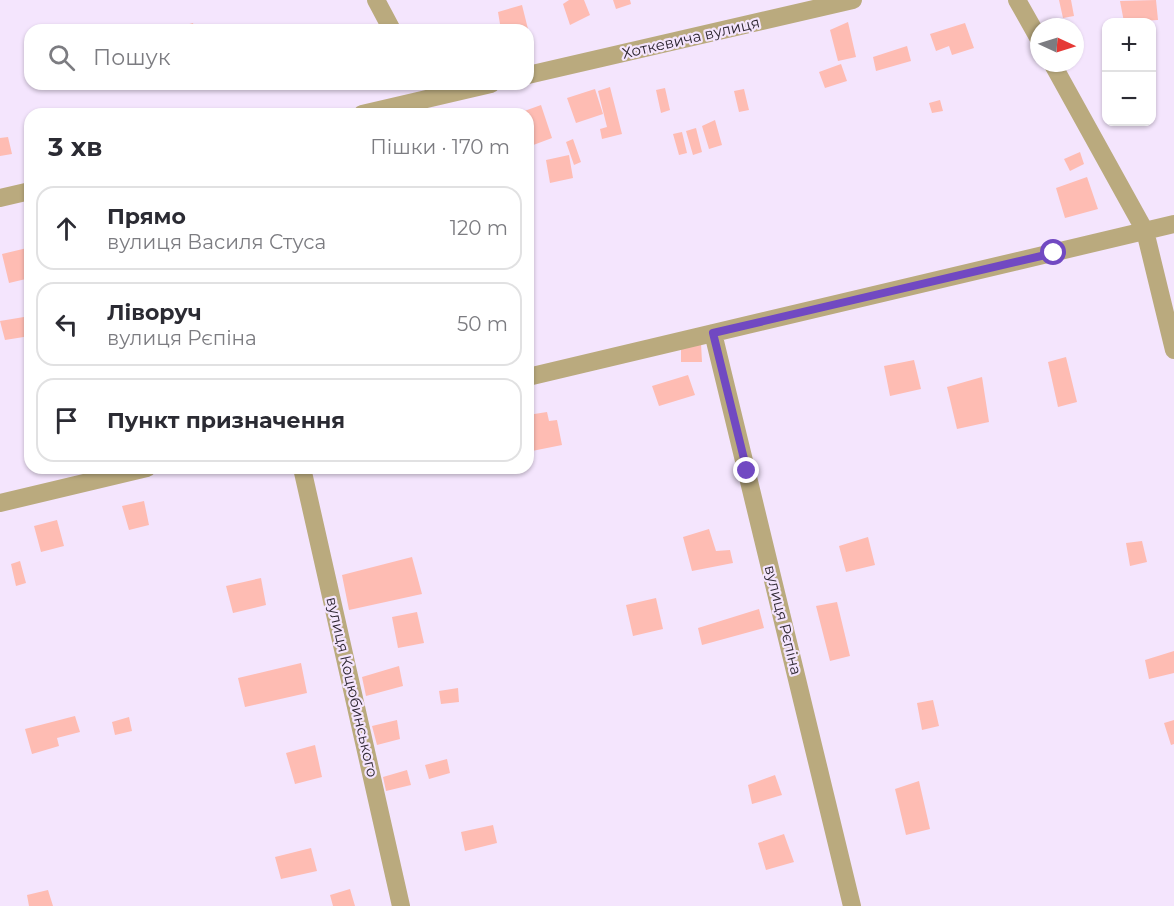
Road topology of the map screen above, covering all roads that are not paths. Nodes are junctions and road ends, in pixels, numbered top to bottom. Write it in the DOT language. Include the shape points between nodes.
graph roads {
  1 [pos="376,0"];
  2 [pos="853,0"];
  3 [pos="1017,0"];
  4 [pos="1030,23"];
  5 [pos="389,24"];
  6 [pos="1057,72"];
  7 [pos="534,74"];
  8 [pos="425,91"];
  9 [pos="378,108"];
  10 [pos="24,192"];
  11 [pos="0,198"];
  12 [pos="1174,224"];
  13 [pos="1146,231"];
  14 [pos="713,333"];
  15 [pos="1174,350"];
  16 [pos="534,376"];
  17 [pos="122,474"];
  18 [pos="304,474"];
  19 [pos="0,503"];
  20 [pos="401,906"];
  21 [pos="852,906"];
  1 -- 5 [label="street"];
  2 -- 7 [label="street, Хоткевича вулиця"];
  3 -- 4 [label="street"];
  6 -- 13 [label="street"];
  8 -- 9 [label="street"];
  10 -- 11 [label="street"];
  12 -- 13 [label="street"];
  13 -- 14 [label="street"];
  13 -- 15 [label="street"];
  14 -- 16 [label="street"];
  14 -- 21 [label="street, вулиця Рєпіна"];
  17 -- 19 [label="street"];
  18 -- 20 [label="street, вулиця Коцюбинського"];
}
